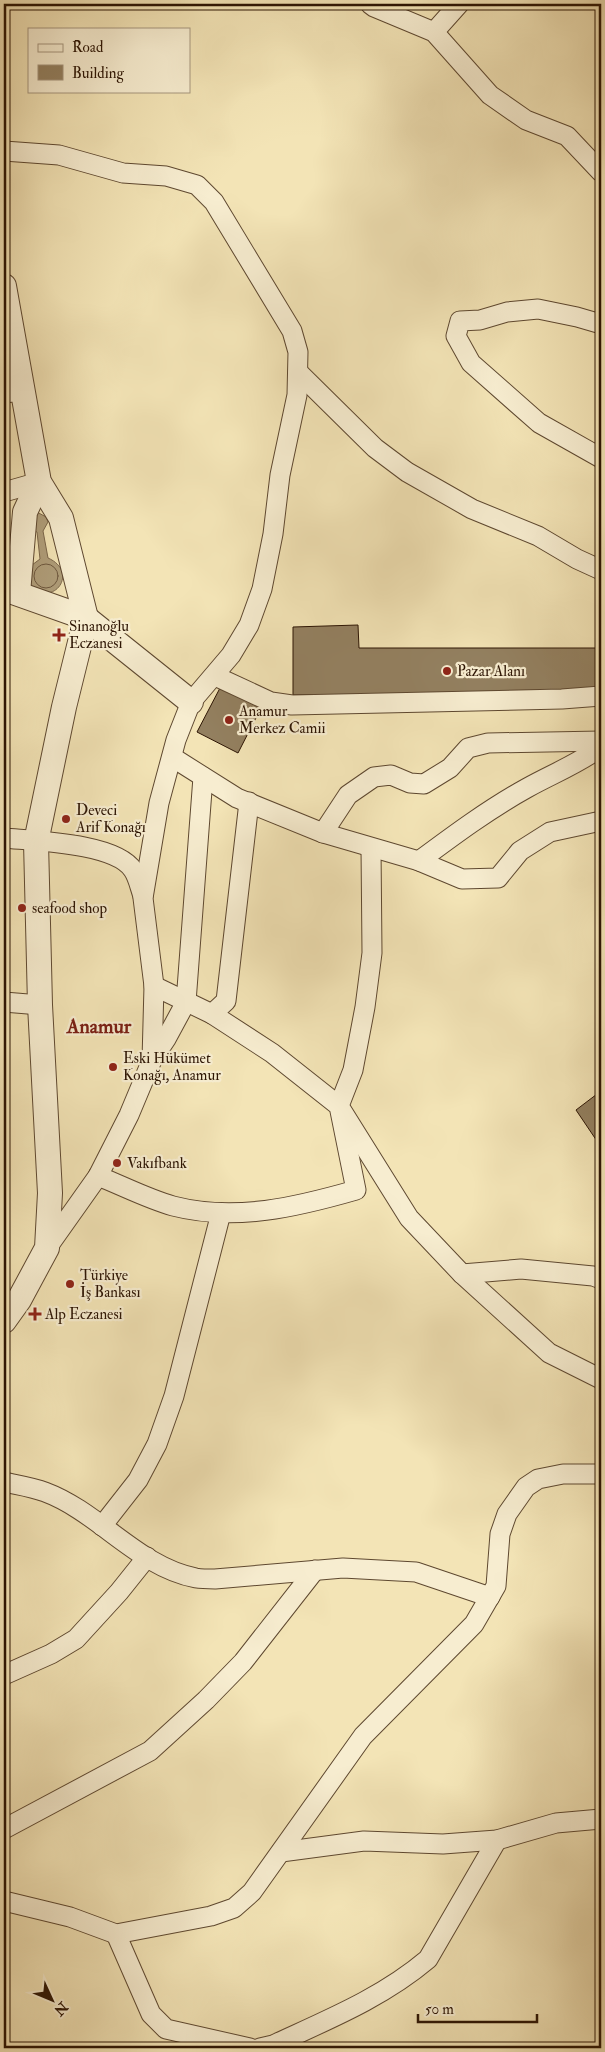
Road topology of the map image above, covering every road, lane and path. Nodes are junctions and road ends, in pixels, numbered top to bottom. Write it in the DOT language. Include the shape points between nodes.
graph roads {
  1 [pos="370,4"];
  2 [pos="459,4"];
  3 [pos="434,32"];
  4 [pos="4,151"];
  5 [pos="601,172"];
  6 [pos="4,286"];
  7 [pos="601,324"];
  8 [pos="298,372"];
  9 [pos="13,392"];
  10 [pos="601,458"];
  11 [pos="39,482"];
  12 [pos="4,492"];
  13 [pos="601,570"];
  14 [pos="11,591"];
  15 [pos="86,618"];
  16 [pos="215,676"];
  17 [pos="601,696"];
  18 [pos="191,702"];
  19 [pos="601,741"];
  20 [pos="601,747"];
  21 [pos="172,757"];
  22 [pos="203,776"];
  23 [pos="248,802"];
  24 [pos="601,820"];
  25 [pos="323,833"];
  26 [pos="4,838"];
  27 [pos="36,842"];
  28 [pos="371,848"];
  29 [pos="419,861"];
  30 [pos="144,898"];
  31 [pos="154,986"];
  32 [pos="4,1002"];
  33 [pos="186,1002"];
  34 [pos="40,1005"];
  35 [pos="212,1014"];
  36 [pos="152,1060"];
  37 [pos="339,1106"];
  38 [pos="98,1176"];
  39 [pos="221,1213"];
  40 [pos="48,1248"];
  41 [pos="462,1274"];
  42 [pos="601,1278"];
  43 [pos="4,1321"];
  44 [pos="601,1379"];
  45 [pos="601,1474"];
  46 [pos="4,1482"];
  47 [pos="102,1526"];
  48 [pos="147,1557"];
  49 [pos="315,1570"];
  50 [pos="490,1597"];
  51 [pos="4,1675"];
  52 [pos="601,1819"];
  53 [pos="4,1829"];
  54 [pos="496,1840"];
  55 [pos="281,1852"];
  56 [pos="4,1901"];
  57 [pos="116,1934"];
  58 [pos="250,2048"];
  59 [pos="260,2048"];
  1 -- 3 [label="street"];
  2 -- 3 [label="street"];
  3 -- 5 [label="street" via="490,95 526,120 567,136"];
  4 -- 8 [label="street" via="60,155 123,172 166,176 197,185 214,202 292,331 298,352"];
  6 -- 9 [label="street"];
  7 -- 10 [label="street" via="538,309 507,312 480,320 460,320 456,336 471,363 540,423"];
  8 -- 13 [label="street" via="375,448 407,472 472,509 538,536 577,560"];
  8 -- 16 [label="street" via="297,395 280,475 262,589 249,625"];
  9 -- 11 [label="street"];
  11 -- 12 [label="street"];
  11 -- 14 [label="street" via="25,512"];
  11 -- 15 [label="street" via="61,518"];
  14 -- 15 [label="street"];
  15 -- 18 [label="street"];
  15 -- 27 [label="street"];
  16 -- 17 [label="street" via="270,702 292,705 562,700"];
  16 -- 18 [label="street"];
  18 -- 21 [label="street"];
  19 -- 25 [label="street" via="488,743 468,748 450,768 424,784 410,783 391,775 374,777 348,795"];
  20 -- 29 [label="street" via="582,761 476,818"];
  21 -- 22 [label="street"];
  21 -- 30 [label="street" via="159,803"];
  22 -- 23 [label="street"];
  22 -- 33 [label="street"];
  23 -- 25 [label="street"];
  23 -- 35 [label="street" via="226,1001"];
  24 -- 29 [label="street" via="550,832 520,851 498,878 462,879"];
  25 -- 28 [label="street"];
  26 -- 27 [label="street"];
  27 -- 30 [label="street" via="94,848 118,857 133,869"];
  27 -- 34 [label="street"];
  28 -- 29 [label="street"];
  28 -- 37 [label="street" via="372,953 353,1070"];
  30 -- 31 [label="street"];
  31 -- 33 [label="street"];
  31 -- 36 [label="street"];
  32 -- 34 [label="street"];
  33 -- 35 [label="street"];
  33 -- 36 [label="street"];
  34 -- 40 [label="street" via="50,1193"];
  35 -- 37 [label="street" via="272,1053"];
  36 -- 38 [label="street"];
  37 -- 39 [label="street" via="356,1190 284,1208"];
  37 -- 41 [label="street" via="409,1218"];
  38 -- 39 [label="street" via="173,1206"];
  38 -- 40 [label="street"];
  39 -- 47 [label="street" via="174,1396 157,1444 138,1480"];
  40 -- 43 [label="street"];
  41 -- 42 [label="street" via="521,1269"];
  41 -- 44 [label="street" via="549,1353"];
  45 -- 50 [label="street" via="563,1474 538,1479 526,1487 507,1514 500,1534 496,1586"];
  46 -- 47 [label="street" via="45,1492"];
  47 -- 48 [label="street"];
  48 -- 49 [label="street" via="173,1571 197,1578"];
  48 -- 51 [label="street" via="76,1639"];
  49 -- 50 [label="street" via="343,1568 416,1572"];
  49 -- 53 [label="street" via="243,1662 150,1751"];
  50 -- 55 [label="street" via="474,1624 363,1736"];
  52 -- 54 [label="street" via="556,1823"];
  54 -- 55 [label="street" via="443,1844 364,1841"];
  54 -- 59 [label="street" via="428,1959 362,2004"];
  55 -- 57 [label="street" via="252,1892 234,1908 211,1916"];
  56 -- 57 [label="street" via="70,1917"];
  57 -- 58 [label="street" via="151,2014 166,2029"];
}
